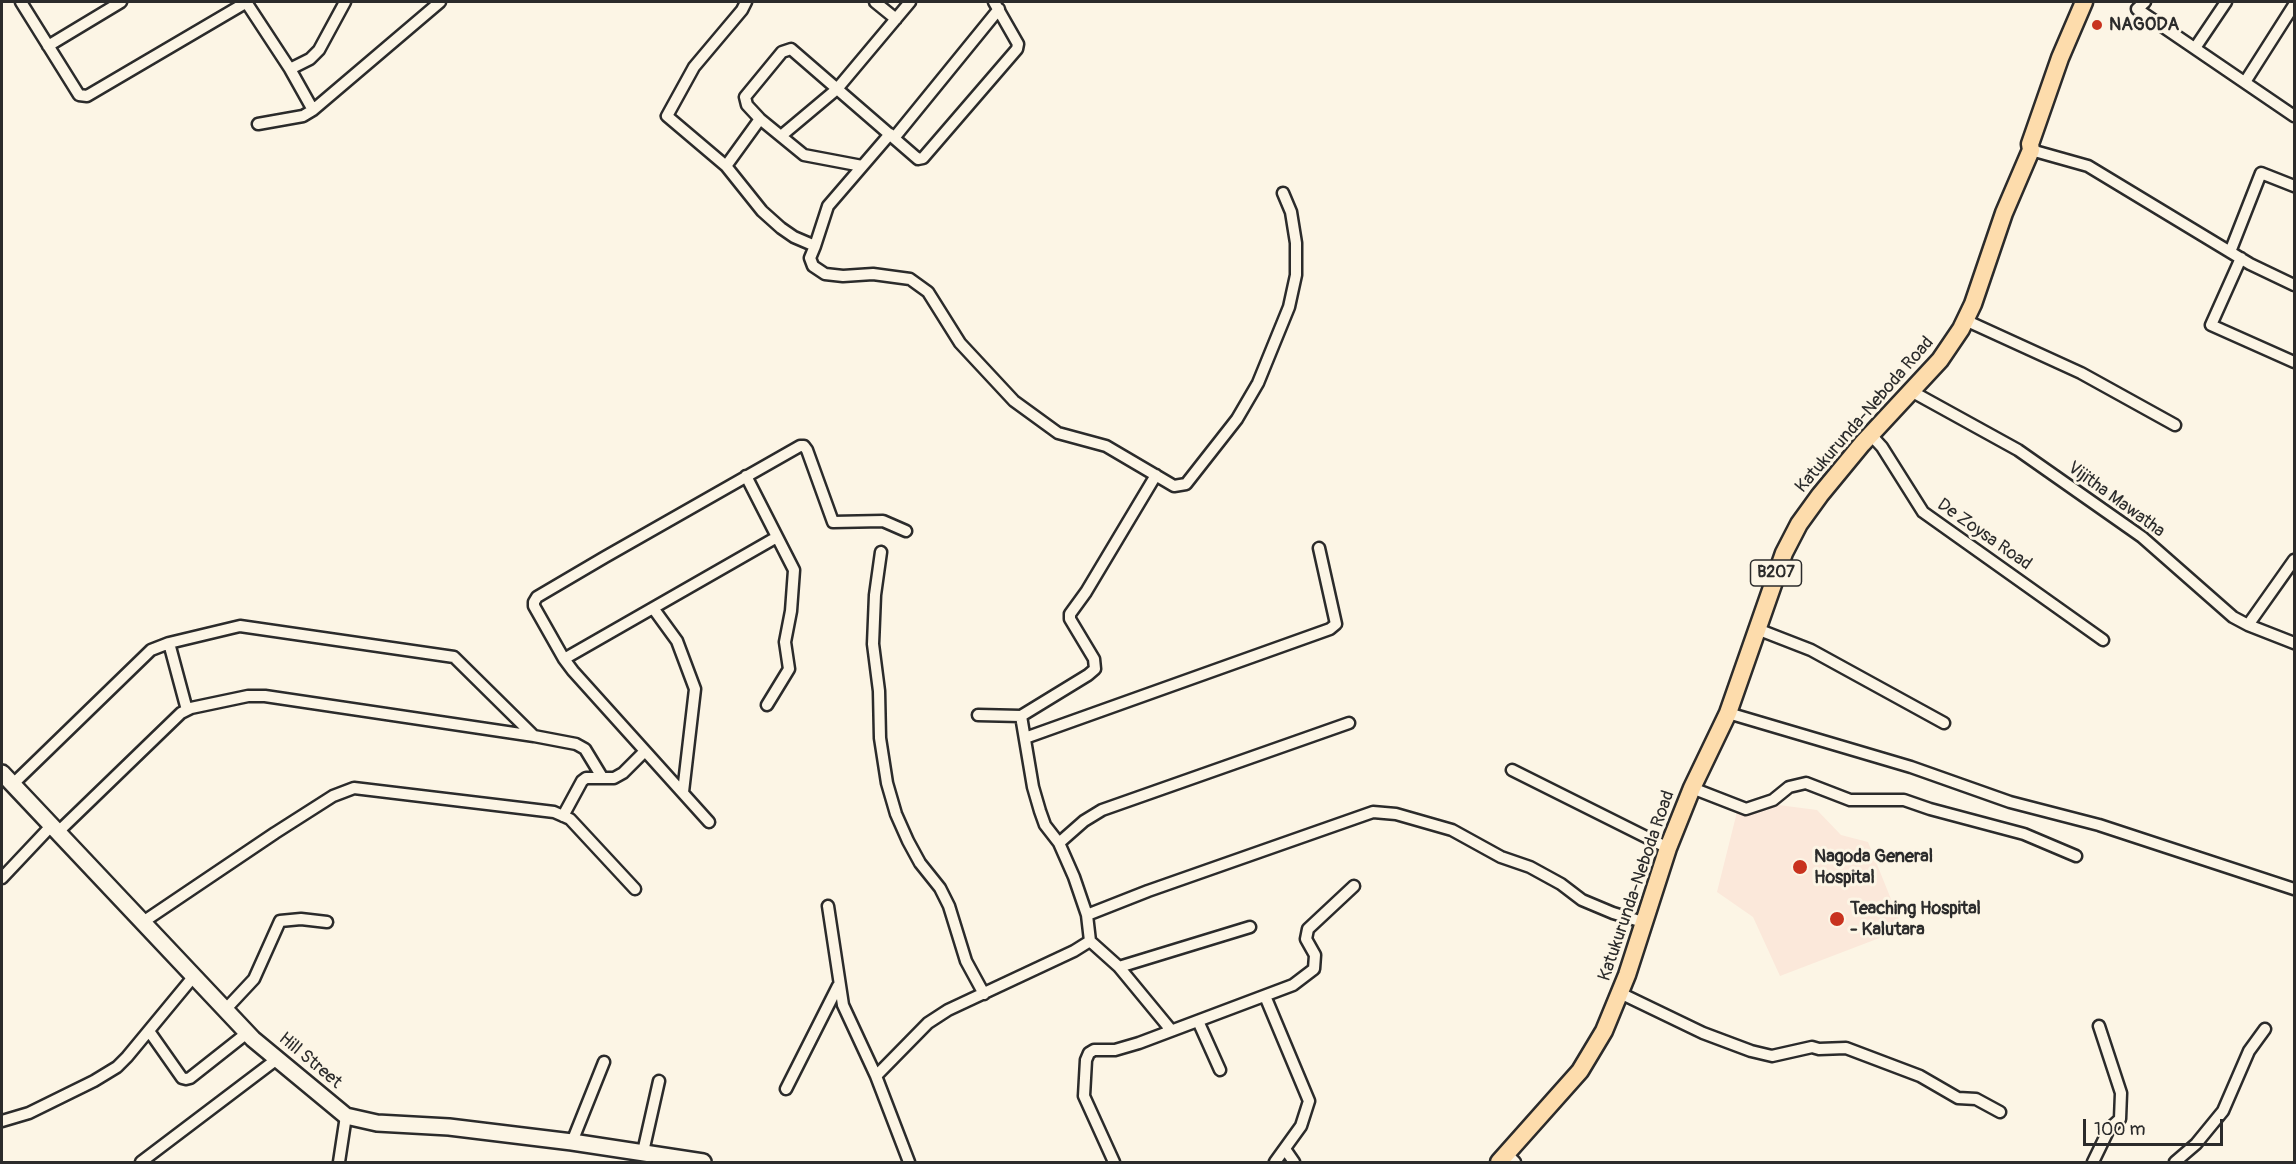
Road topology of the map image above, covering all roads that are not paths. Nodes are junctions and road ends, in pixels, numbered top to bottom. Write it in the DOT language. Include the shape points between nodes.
graph roads {
  1 [pos="21,2"];
  2 [pos="121,2"];
  3 [pos="246,2"];
  4 [pos="345,2"];
  5 [pos="440,2"];
  6 [pos="746,2"];
  7 [pos="875,2"];
  8 [pos="910,2"];
  9 [pos="2084,2"];
  10 [pos="2145,2"];
  11 [pos="2226,2"];
  12 [pos="996,5"];
  13 [pos="2295,5"];
  14 [pos="896,19"];
  15 [pos="48,45"];
  16 [pos="2195,48"];
  17 [pos="290,69"];
  18 [pos="2245,82"];
  19 [pos="837,89"];
  20 [pos="313,110"];
  21 [pos="2295,116"];
  22 [pos="760,119"];
  23 [pos="258,124"];
  24 [pos="781,136"];
  25 [pos="892,136"];
  26 [pos="2031,150"];
  27 [pos="726,166"];
  28 [pos="862,166"];
  29 [pos="2295,186"];
  30 [pos="1283,194"];
  31 [pos="815,246"];
  32 [pos="2230,252"];
  33 [pos="2241,258"];
  34 [pos="2293,282"];
  35 [pos="1965,320"];
  36 [pos="2295,362"];
  37 [pos="1911,391"];
  38 [pos="2175,425"];
  39 [pos="1871,435"];
  40 [pos="1156,475"];
  41 [pos="746,476"];
  42 [pos="906,531"];
  43 [pos="777,537"];
  44 [pos="1319,548"];
  45 [pos="880,552"];
  46 [pos="2295,560"];
  47 [pos="653,608"];
  48 [pos="2248,625"];
  49 [pos="1757,629"];
  50 [pos="2103,640"];
  51 [pos="169,643"];
  52 [pos="2295,643"];
  53 [pos="564,659"];
  54 [pos="767,705"];
  55 [pos="187,710"];
  56 [pos="1728,713"];
  57 [pos="978,715"];
  58 [pos="1021,716"];
  59 [pos="1350,723"];
  60 [pos="1944,723"];
  61 [pos="534,736"];
  62 [pos="1025,738"];
  63 [pos="645,751"];
  64 [pos="1512,770"];
  65 [pos="2,773"];
  66 [pos="602,777"];
  67 [pos="13,784"];
  68 [pos="1692,789"];
  69 [pos="682,792"];
  70 [pos="563,816"];
  71 [pos="709,822"];
  72 [pos="55,828"];
  73 [pos="1059,843"];
  74 [pos="1668,848"];
  75 [pos="2076,856"];
  76 [pos="2,878"];
  77 [pos="1354,886"];
  78 [pos="635,889"];
  79 [pos="2295,889"];
  80 [pos="828,906"];
  81 [pos="1087,915"];
  82 [pos="143,922"];
  83 [pos="327,922"];
  84 [pos="1643,922"];
  85 [pos="1250,927"];
  86 [pos="1090,941"];
  87 [pos="1119,967"];
  88 [pos="194,976"];
  89 [pos="838,986"];
  90 [pos="1620,993"];
  91 [pos="984,994"];
  92 [pos="1265,996"];
  93 [pos="225,1010"];
  94 [pos="1198,1021"];
  95 [pos="2099,1026"];
  96 [pos="2265,1029"];
  97 [pos="1171,1030"];
  98 [pos="149,1031"];
  99 [pos="247,1033"];
  100 [pos="277,1059"];
  101 [pos="604,1062"];
  102 [pos="1220,1070"];
  103 [pos="876,1076"];
  104 [pos="659,1081"];
  105 [pos="786,1089"];
  106 [pos="2000,1112"];
  107 [pos="346,1116"];
  108 [pos="2,1121"];
  109 [pos="572,1142"];
  110 [pos="1286,1149"];
  111 [pos="644,1152"];
  112 [pos="1507,1160"];
  113 [pos="141,1162"];
  114 [pos="339,1162"];
  115 [pos="703,1162"];
  116 [pos="909,1162"];
  117 [pos="1114,1162"];
  118 [pos="1275,1162"];
  119 [pos="1294,1162"];
  120 [pos="2093,1162"];
  121 [pos="2175,1162"];
  1 -- 15 [label="street"];
  2 -- 15 [label="street"];
  3 -- 15 [label="street" via="87,96 79,95"];
  3 -- 17 [label="street"];
  4 -- 17 [label="street" via="320,50"];
  5 -- 20 [label="street"];
  6 -- 27 [label="street" via="694,67 667,116"];
  7 -- 14 [label="street"];
  8 -- 14 [label="street"];
  9 -- 26 [label="main road, Katukurunda-Neboda Road / B207" via="2060,58"];
  10 -- 16 [label="street" via="2137,9"];
  11 -- 16 [label="street"];
  12 -- 25 [label="street"];
  12 -- 25 [label="street" via="1017,49 926,156 918,159"];
  13 -- 18 [label="street"];
  14 -- 19 [label="street"];
  16 -- 18 [label="street"];
  17 -- 20 [label="street"];
  18 -- 21 [label="street"];
  19 -- 22 [label="street" via="791,50 786,50 745,98"];
  19 -- 24 [label="street"];
  19 -- 25 [label="street"];
  20 -- 23 [label="street" via="303,116"];
  22 -- 24 [label="street"];
  22 -- 27 [label="street"];
  24 -- 28 [label="street" via="808,158"];
  25 -- 28 [label="street"];
  26 -- 32 [label="street" via="2088,166"];
  26 -- 35 [label="main road, Katukurunda-Neboda Road / B207"];
  27 -- 31 [label="street" via="762,211 794,237"];
  28 -- 31 [label="street" via="828,206"];
  29 -- 32 [label="street" via="2261,173"];
  30 -- 40 [label="street" via="1291,212 1296,243 1296,275 1288,307 1258,383 1237,419 1186,484 1174,486"];
  31 -- 40 [label="street" via="810,258 813,266 825,274 910,279 928,292 960,343 1014,401 1058,433 1106,446"];
  32 -- 33 [label="street"];
  33 -- 34 [label="street"];
  33 -- 36 [label="street" via="2211,325"];
  35 -- 37 [label="main road, Katukurunda-Neboda Road / B207" via="1952,345"];
  35 -- 38 [label="street" via="2081,373"];
  37 -- 39 [label="main road, Katukurunda-Neboda Road / B207"];
  37 -- 48 [label="street, Vijitha Mawatha" via="2018,450 2142,537"];
  39 -- 49 [label="main road, Katukurunda-Neboda Road / B207" via="1799,524 1784,553"];
  39 -- 50 [label="street, De Zoysa Road" via="1923,512"];
  40 -- 58 [label="street" via="1070,614 1094,659 1095,669"];
  41 -- 42 [label="street" via="804,446 833,522 883,521"];
  41 -- 43 [label="street"];
  41 -- 53 [label="street" via="537,597 534,606"];
  43 -- 47 [label="street"];
  43 -- 54 [label="street" via="794,570 785,642 789,669"];
  44 -- 62 [label="street" via="1336,624 1330,629"];
  45 -- 91 [label="street" via="873,644 887,783 911,848 949,906 966,961"];
  46 -- 48 [label="street"];
  47 -- 53 [label="street"];
  47 -- 69 [label="street" via="677,641 695,689"];
  48 -- 52 [label="street, Vijitha Mawatha"];
  49 -- 56 [label="main road, Katukurunda-Neboda Road / B207"];
  49 -- 60 [label="street" via="1810,650"];
  51 -- 55 [label="street"];
  51 -- 61 [label="street" via="249,626 447,654 459,660"];
  51 -- 67 [label="street" via="151,650"];
  53 -- 63 [label="street"];
  55 -- 61 [label="street" via="248,696 265,696"];
  55 -- 72 [label="street"];
  56 -- 68 [label="main road, Katukurunda-Neboda Road / B207"];
  56 -- 79 [label="street" via="2099,825"];
  57 -- 58 [label="street"];
  58 -- 62 [label="street"];
  59 -- 73 [label="street" via="1102,810"];
  61 -- 66 [label="street" via="585,749"];
  62 -- 73 [label="street" via="1040,811"];
  63 -- 66 [label="street" via="619,776"];
  63 -- 69 [label="street"];
  64 -- 74 [label="street"];
  65 -- 67 [label="main road, Hill Street"];
  66 -- 70 [label="street" via="590,776 582,781"];
  67 -- 72 [label="main road, Hill Street"];
  68 -- 74 [label="main road, Katukurunda-Neboda Road / B207"];
  68 -- 75 [label="street" via="1746,809 1773,800 1798,784 1811,784 1850,800 1904,800 2024,834"];
  69 -- 71 [label="street"];
  70 -- 78 [label="street"];
  70 -- 82 [label="street" via="354,788 333,796"];
  72 -- 76 [label="street"];
  72 -- 82 [label="main road, Hill Street"];
  73 -- 81 [label="street"];
  74 -- 84 [label="main road, Katukurunda-Neboda Road / B207"];
  77 -- 92 [label="street" via="1308,929 1306,939 1315,955 1314,969 1293,985"];
  80 -- 89 [label="street"];
  81 -- 84 [label="street" via="1373,812 1396,814 1452,830 1500,857 1530,867 1582,900"];
  81 -- 86 [label="street"];
  82 -- 88 [label="main road, Hill Street"];
  83 -- 93 [label="street" via="280,921 254,979"];
  84 -- 90 [label="main road, Katukurunda-Neboda Road / B207"];
  85 -- 87 [label="street"];
  86 -- 87 [label="street"];
  86 -- 91 [label="street"];
  87 -- 97 [label="street"];
  88 -- 93 [label="main road, Hill Street"];
  88 -- 98 [label="street"];
  89 -- 103 [label="street" via="846,1015"];
  89 -- 105 [label="street"];
  90 -- 106 [label="street" via="1751,1051 1772,1056 1812,1047 1846,1048 1920,1076 1958,1098 1976,1099"];
  90 -- 112 [label="main road, Katukurunda-Neboda Road / B207" via="1604,1031 1580,1071"];
  91 -- 103 [label="street" via="928,1023"];
  92 -- 94 [label="street"];
  92 -- 110 [label="street" via="1309,1101 1301,1126"];
  93 -- 99 [label="main road, Hill Street"];
  94 -- 97 [label="street"];
  94 -- 102 [label="street"];
  95 -- 120 [label="street" via="2121,1093 2121,1119 2109,1129"];
  96 -- 121 [label="street" via="2249,1051 2223,1112"];
  97 -- 117 [label="street" via="1115,1050 1094,1050 1086,1060 1084,1096"];
  98 -- 99 [label="street" via="186,1079"];
  98 -- 108 [label="street" via="128,1058 108,1073 29,1113"];
  99 -- 100 [label="main road, Hill Street"];
  100 -- 107 [label="main road, Hill Street"];
  100 -- 113 [label="street"];
  101 -- 109 [label="street"];
  103 -- 116 [label="street"];
  104 -- 111 [label="street"];
  107 -- 109 [label="main road, Hill Street" via="377,1123 449,1126"];
  107 -- 114 [label="street"];
  109 -- 111 [label="main road, Hill Street"];
  110 -- 118 [label="street"];
  110 -- 119 [label="street"];
  111 -- 115 [label="main road, Hill Street"];
}
